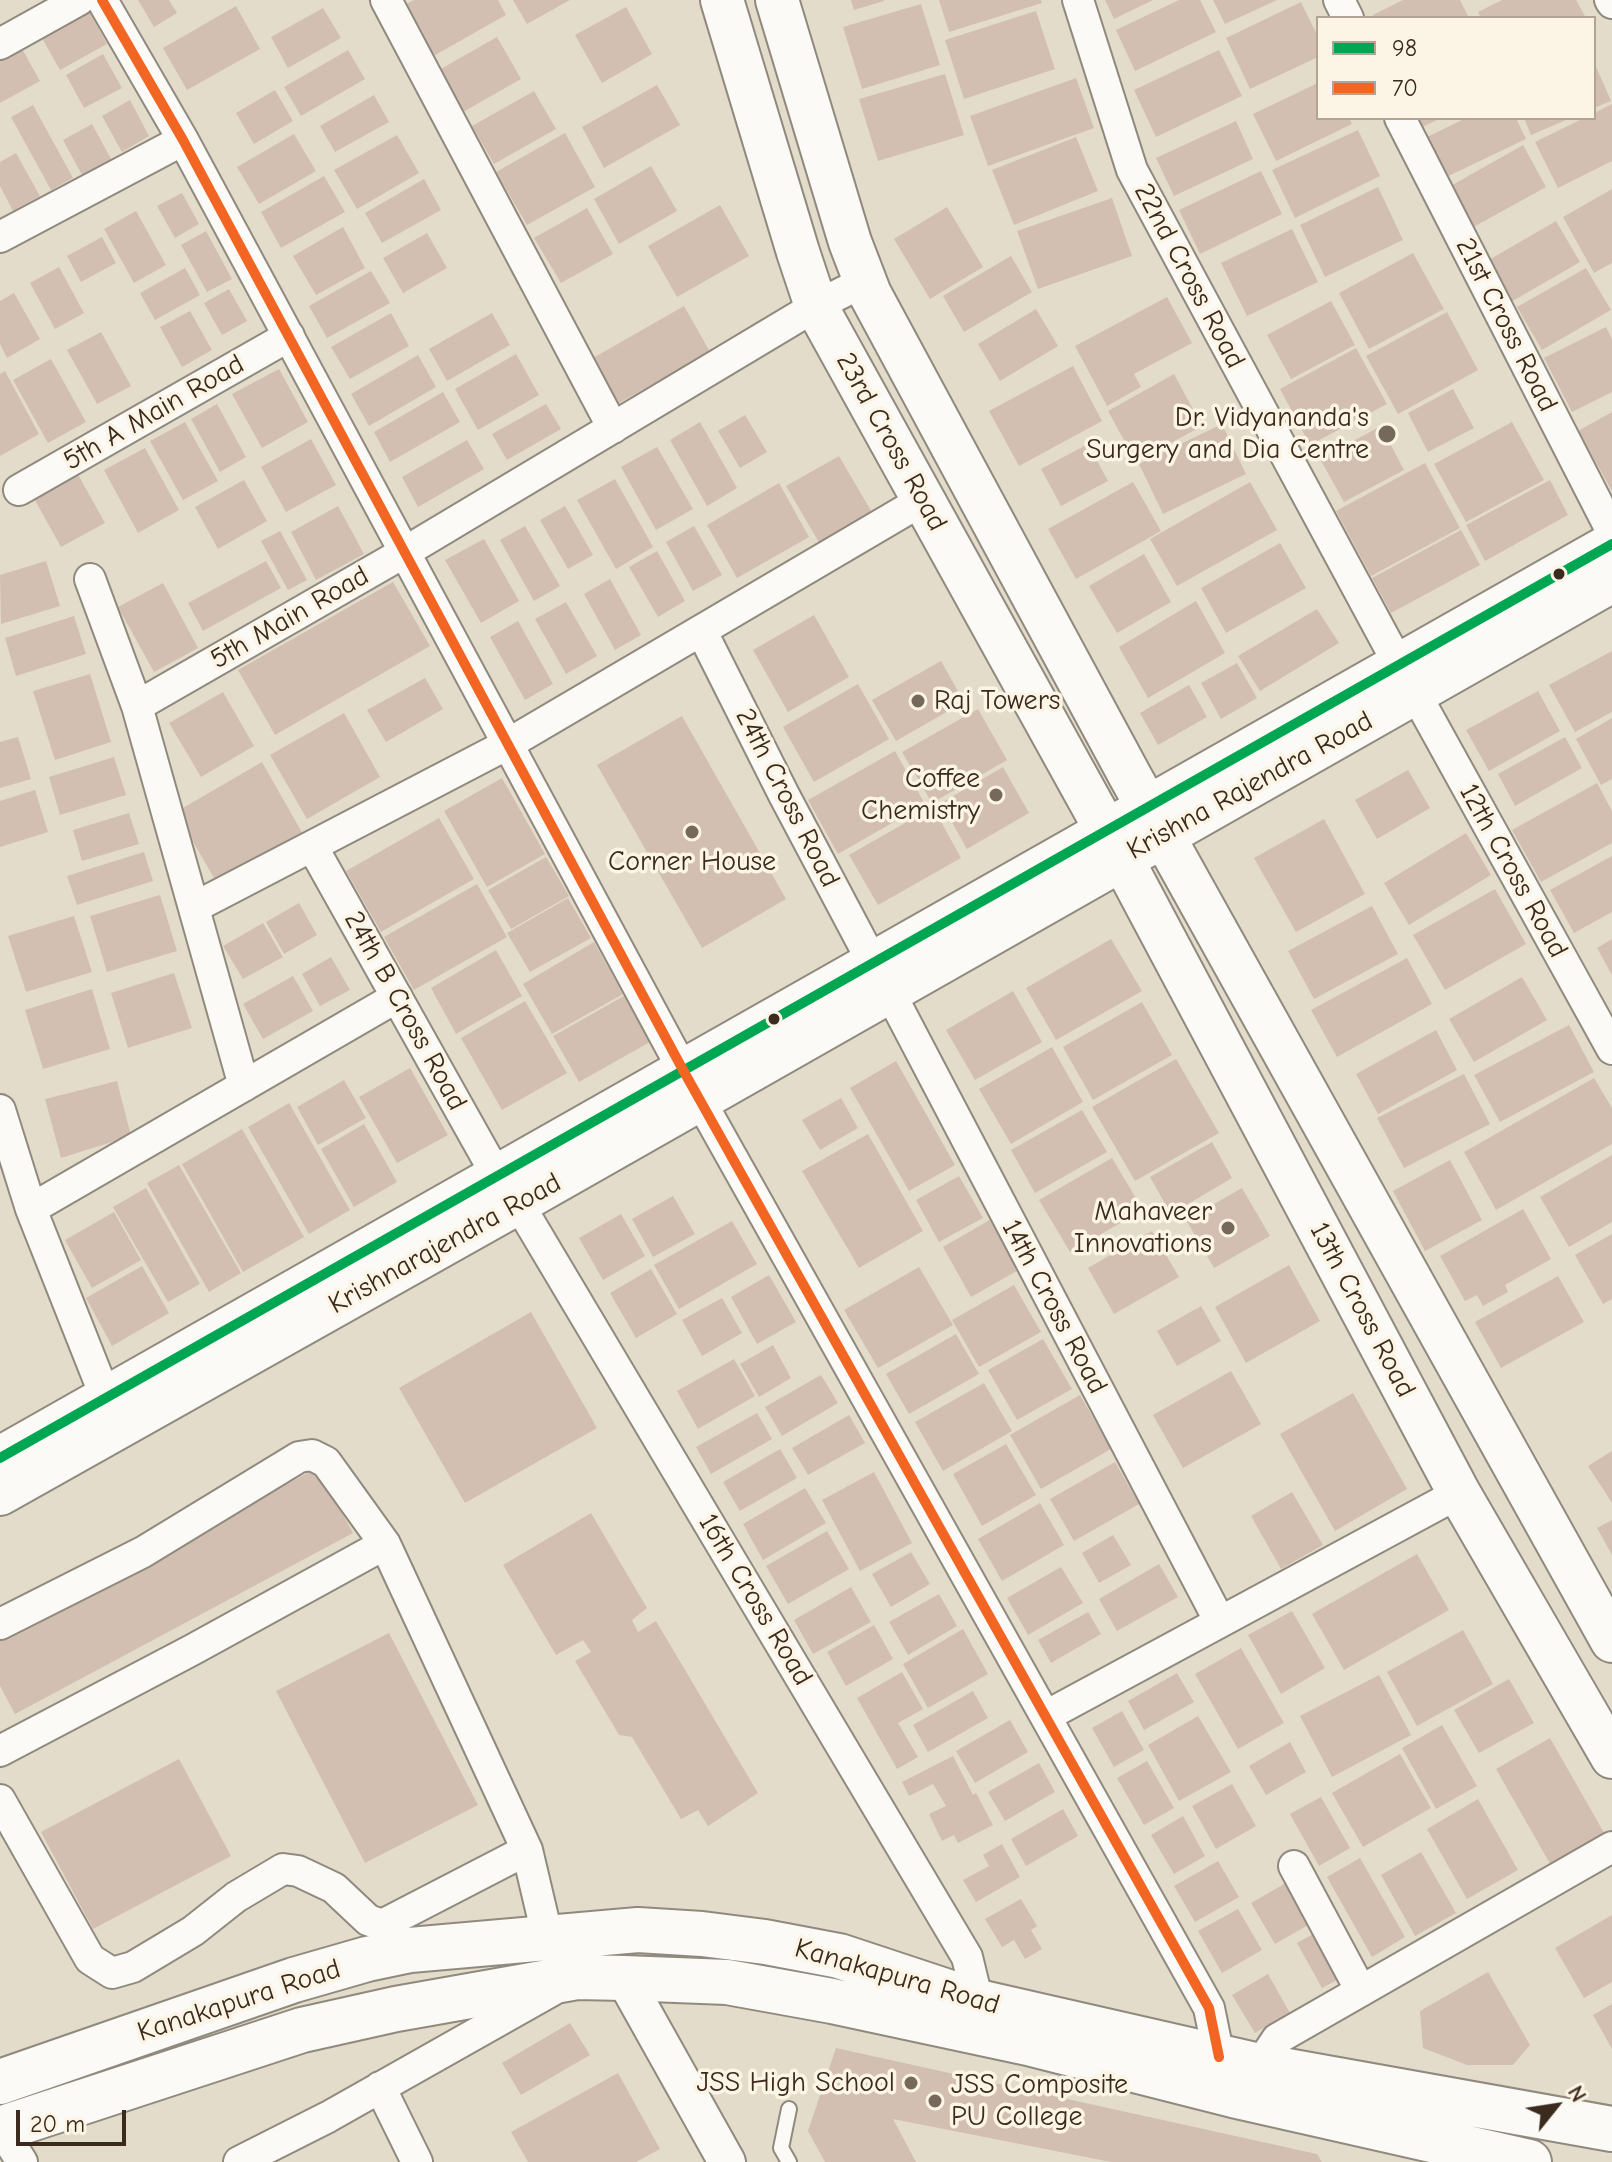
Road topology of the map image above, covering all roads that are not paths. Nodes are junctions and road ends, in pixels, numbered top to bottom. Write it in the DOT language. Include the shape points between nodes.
graph roads {
  1 [pos="79,0"];
  2 [pos="102,0"];
  3 [pos="386,0"];
  4 [pos="722,0"];
  5 [pos="777,0"];
  6 [pos="1078,0"];
  7 [pos="0,44"];
  8 [pos="1401,120"];
  9 [pos="183,140"];
  10 [pos="0,237"];
  11 [pos="865,281"];
  12 [pos="816,306"];
  13 [pos="289,336"];
  14 [pos="613,428"];
  15 [pos="19,490"];
  16 [pos="923,500"];
  17 [pos="1612,532"];
  18 [pos="1612,544"];
  19 [pos="405,552"];
  20 [pos="90,579"];
  21 [pos="1612,581"];
  22 [pos="702,632"];
  23 [pos="1407,679"];
  24 [pos="137,706"];
  25 [pos="508,744"];
  26 [pos="1155,822"];
  27 [pos="1114,845"];
  28 [pos="312,846"];
  29 [pos="195,907"];
  30 [pos="881,977"];
  31 [pos="397,997"];
  32 [pos="1612,1049"];
  33 [pos="692,1084"];
  34 [pos="244,1086"];
  35 [pos="0,1110"];
  36 [pos="508,1189"];
  37 [pos="31,1209"];
  38 [pos="112,1413"];
  39 [pos="0,1458"];
  40 [pos="1459,1493"];
  41 [pos="0,1494"];
  42 [pos="385,1544"];
  43 [pos="1220,1622"];
  44 [pos="0,1624"];
  45 [pos="1612,1641"];
  46 [pos="1046,1716"];
  47 [pos="0,1751"];
  48 [pos="1612,1757"];
  49 [pos="0,1800"];
  50 [pos="1612,1847"];
  51 [pos="527,1850"];
  52 [pos="1294,1866"];
  53 [pos="548,1939"];
  54 [pos="577,1977"];
  55 [pos="624,1978"];
  56 [pos="1361,1991"];
  57 [pos="978,2002"];
  58 [pos="1239,2061"];
  59 [pos="0,2082"];
  60 [pos="380,2087"];
  61 [pos="789,2109"];
  62 [pos="1612,2129"];
  63 [pos="6,2136"];
  64 [pos="239,2162"];
  65 [pos="417,2162"];
  66 [pos="727,2162"];
  67 [pos="789,2162"];
  68 [pos="1529,2162"];
  1 -- 7 [label="street"];
  2 -- 9 [label="street"];
  3 -- 14 [label="street"];
  4 -- 12 [label="main road, 23rd Cross Road"];
  5 -- 11 [label="main road, 23rd Cross Road"];
  6 -- 23 [label="street, 22nd Cross Road" via="1132,170"];
  8 -- 17 [label="street, 21st Cross Road"];
  9 -- 10 [label="street"];
  9 -- 13 [label="street"];
  11 -- 12 [label="street, 5th Main Road"];
  11 -- 26 [label="main road, 23rd Cross Road"];
  12 -- 14 [label="street, 5th Main Road"];
  12 -- 16 [label="main road, 23rd Cross Road"];
  13 -- 15 [label="street, 5th A Main Road"];
  13 -- 19 [label="street"];
  14 -- 19 [label="street, 5th Main Road"];
  16 -- 22 [label="street"];
  16 -- 27 [label="main road, 23rd Cross Road"];
  18 -- 23 [label="main road"];
  19 -- 24 [label="street, 5th Main Road"];
  19 -- 25 [label="street"];
  20 -- 24 [label="street"];
  21 -- 23 [label="main road, Krishna Rajendra Road"];
  22 -- 25 [label="street"];
  22 -- 30 [label="street, 24th Cross Road"];
  23 -- 26 [label="main road, Krishna Rajendra Road"];
  23 -- 32 [label="street, 12th Cross Road"];
  24 -- 29 [label="street"];
  25 -- 28 [label="street"];
  25 -- 33 [label="street"];
  26 -- 27 [label="main road, Krishnarajendra Road"];
  26 -- 45 [label="main road, 13th Cross Road"];
  27 -- 30 [label="main road, Krishnarajendra Road"];
  27 -- 40 [label="main road, 13th Cross Road"];
  28 -- 29 [label="street"];
  28 -- 31 [label="street, 24th B Cross Road"];
  29 -- 34 [label="street"];
  30 -- 33 [label="main road, Krishnarajendra Road"];
  30 -- 43 [label="street, 14th Cross Road"];
  31 -- 34 [label="street"];
  31 -- 36 [label="street, 24th B Cross Road"];
  33 -- 36 [label="main road, Krishnarajendra Road"];
  33 -- 46 [label="street"];
  34 -- 37 [label="street"];
  35 -- 37 [label="street"];
  36 -- 38 [label="main road, Krishnarajendra Road"];
  36 -- 57 [label="street, 16th Cross Road" via="967,1957"];
  37 -- 38 [label="street"];
  38 -- 39 [label="main road, Krishnarajendra Road"];
  38 -- 41 [label="main road, Krishnarajendra Road"];
  40 -- 43 [label="street"];
  40 -- 48 [label="main road, 13th Cross Road"];
  42 -- 44 [label="street" via="326,1462 312,1455 299,1457 143,1552"];
  42 -- 47 [label="street"];
  42 -- 51 [label="street"];
  43 -- 46 [label="street"];
  46 -- 58 [label="street"];
  49 -- 51 [label="street" via="90,1959 112,1973 133,1967 193,1931 283,1869 334,1888 368,1920 382,1925"];
  50 -- 56 [label="street"];
  51 -- 53 [label="street"];
  52 -- 56 [label="street"];
  53 -- 57 [label="main road, Kanakapura Road" via="638,1930 765,1942 839,1956"];
  53 -- 59 [label="main road, Kanakapura Road" via="410,1950 367,1959"];
  54 -- 55 [label="main road, Kanakapura Road"];
  54 -- 60 [label="street"];
  54 -- 63 [label="main road, Kanakapura Road" via="302,2030"];
  55 -- 66 [label="street"];
  55 -- 68 [label="main road, Kanakapura Road" via="727,1982 832,2001"];
  56 -- 58 [label="street"];
  57 -- 58 [label="main road, Kanakapura Road"];
  58 -- 62 [label="main road, Kanakapura Road"];
  60 -- 64 [label="street"];
  60 -- 65 [label="street"];
  61 -- 67 [label="lane" via="781,2148"];
}
